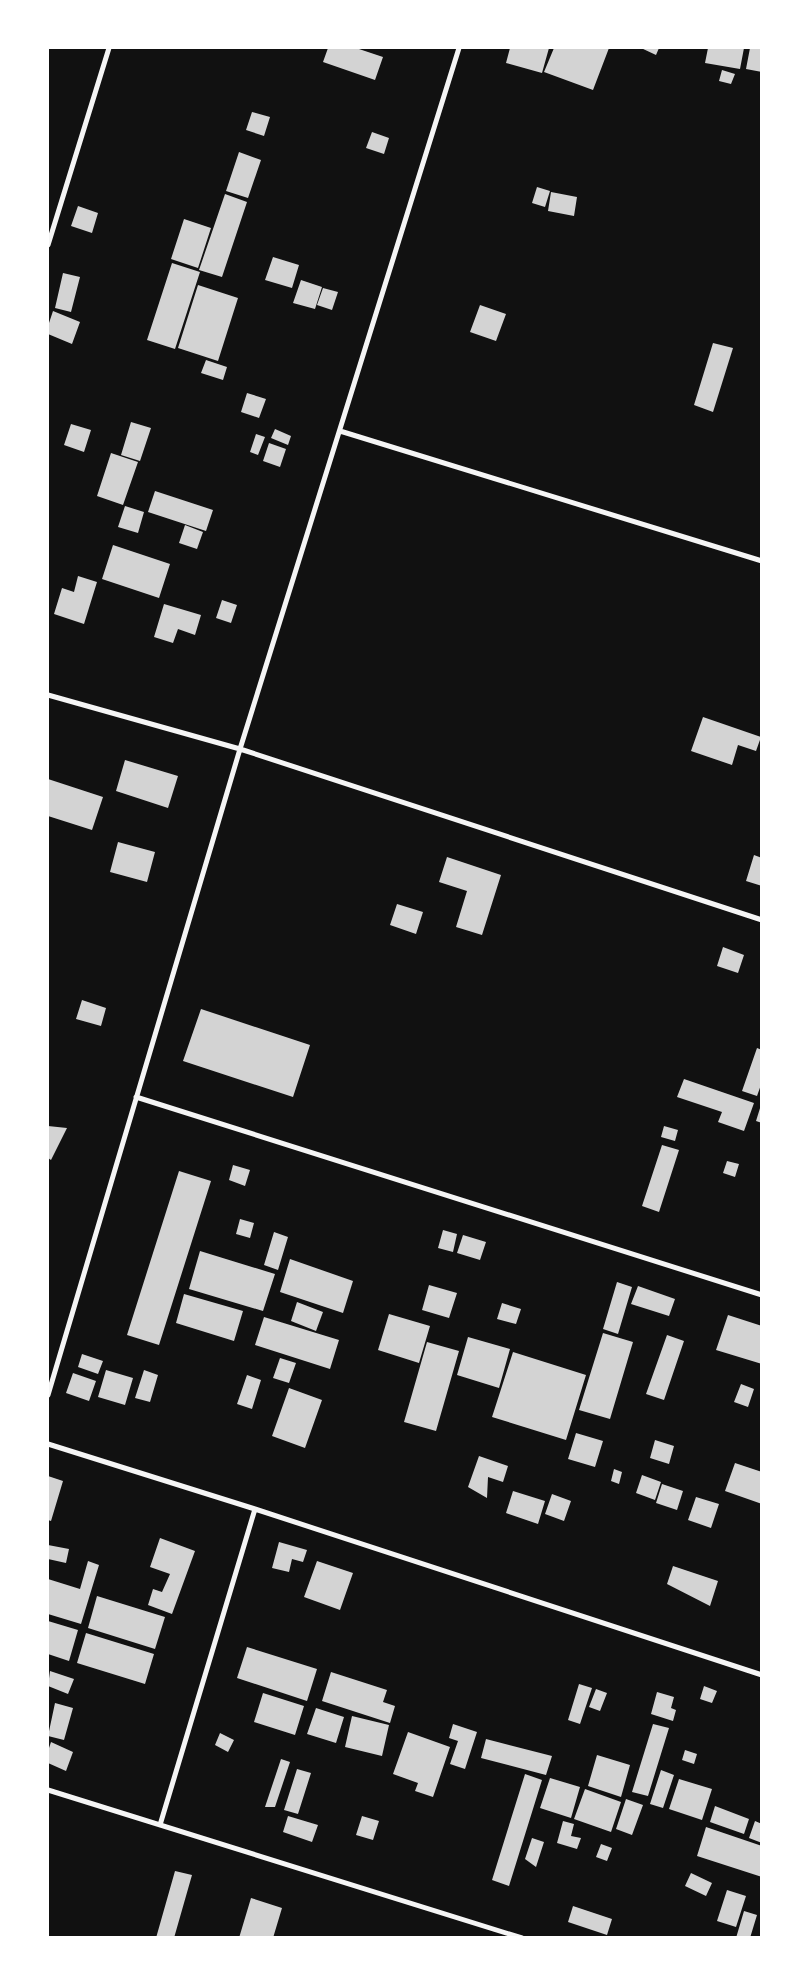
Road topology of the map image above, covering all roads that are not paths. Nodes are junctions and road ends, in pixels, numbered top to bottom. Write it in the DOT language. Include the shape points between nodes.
graph roads {
  1 [pos="109,48"];
  2 [pos="459,48"];
  3 [pos="48,245"];
  4 [pos="340,431"];
  5 [pos="762,561"];
  6 [pos="48,695"];
  7 [pos="240,749"];
  8 [pos="762,920"];
  9 [pos="136,1097"];
  10 [pos="762,1295"];
  11 [pos="48,1395"];
  12 [pos="48,1444"];
  13 [pos="255,1509"];
  14 [pos="762,1674"];
  15 [pos="48,1790"];
  16 [pos="160,1825"];
  17 [pos="522,1938"];
  1 -- 3 [label="street"];
  2 -- 4 [label="street"];
  4 -- 5 [label="street"];
  4 -- 7 [label="street"];
  6 -- 7 [label="street"];
  7 -- 8 [label="street"];
  7 -- 9 [label="street"];
  9 -- 10 [label="street"];
  9 -- 11 [label="street"];
  12 -- 13 [label="street"];
  13 -- 14 [label="street"];
  13 -- 16 [label="street"];
  15 -- 16 [label="street"];
  16 -- 17 [label="street"];
}
